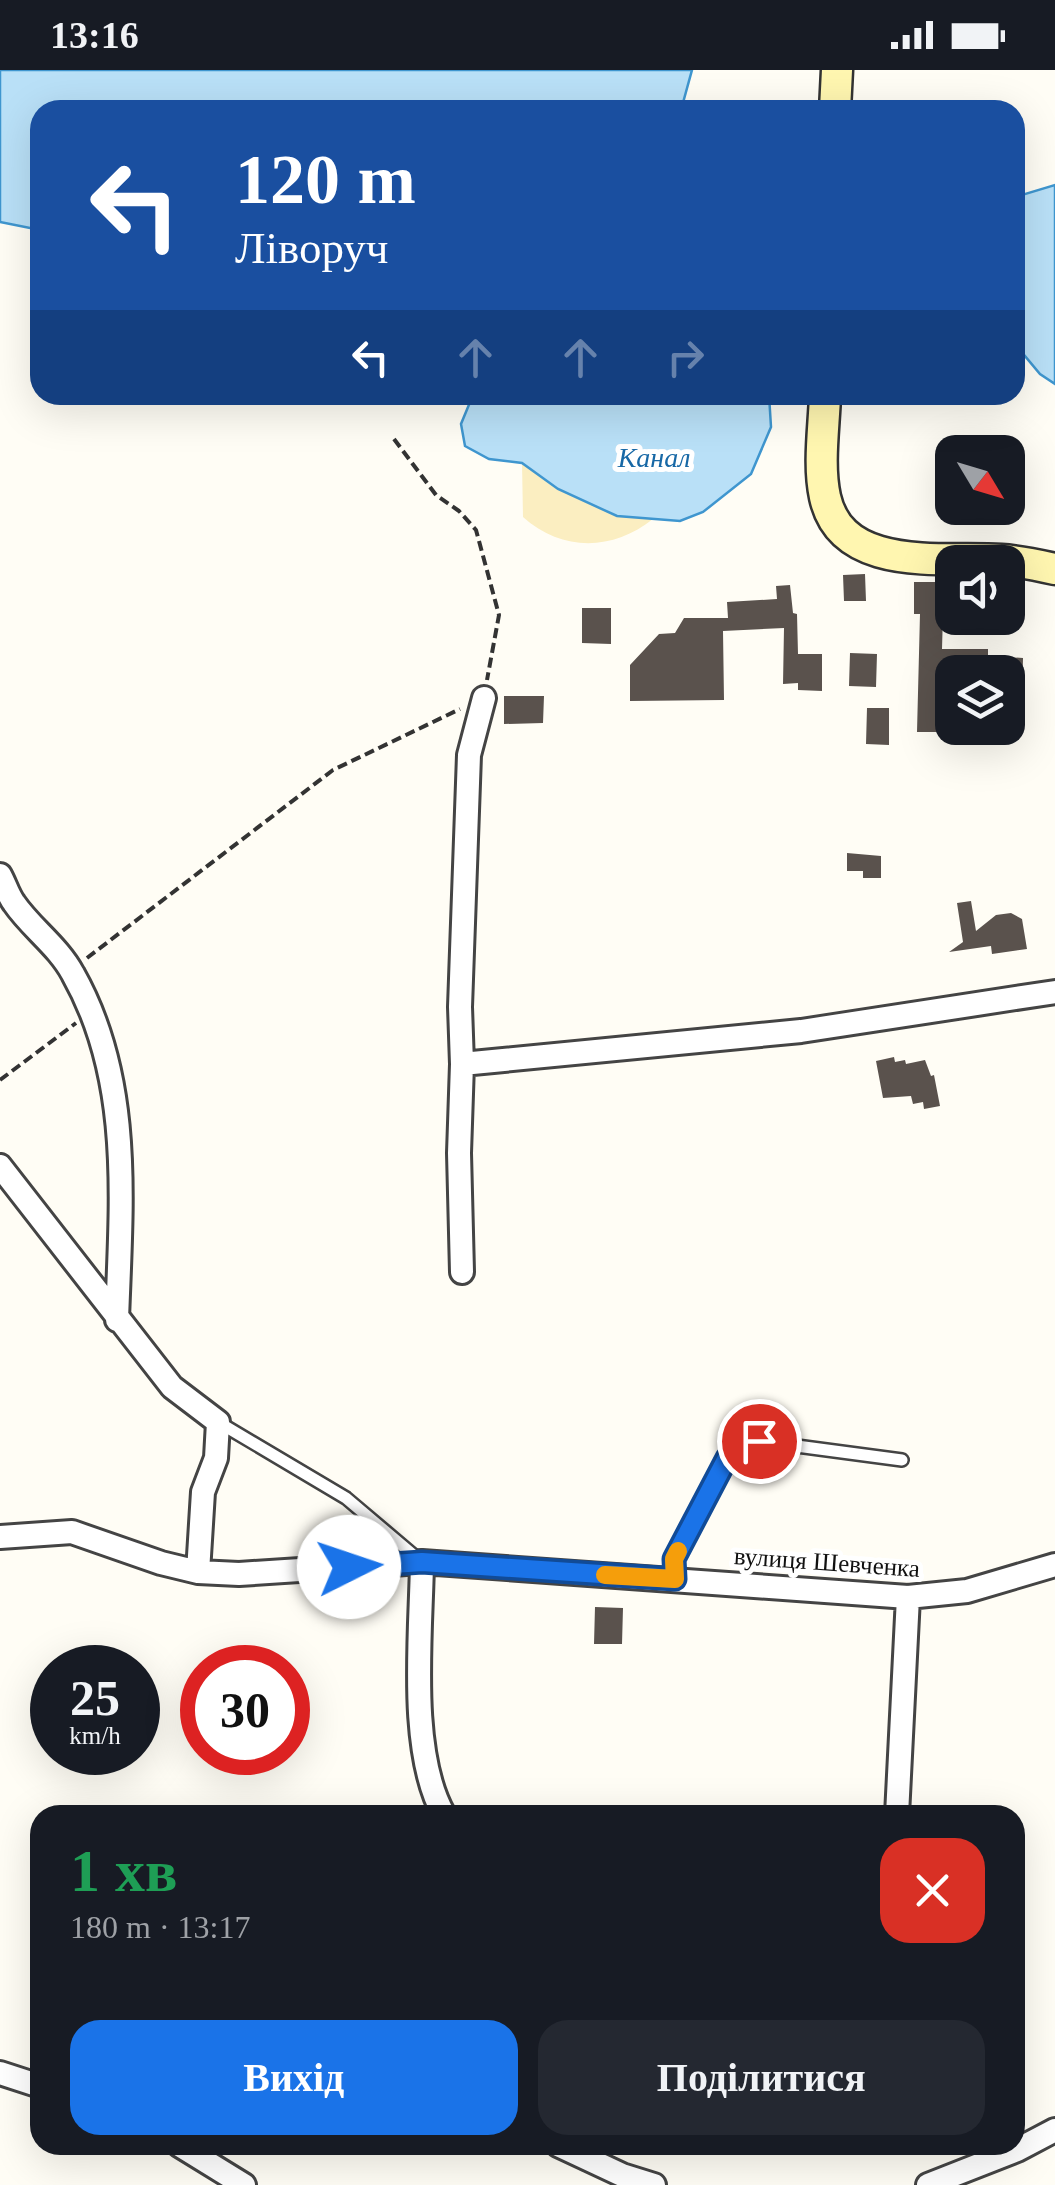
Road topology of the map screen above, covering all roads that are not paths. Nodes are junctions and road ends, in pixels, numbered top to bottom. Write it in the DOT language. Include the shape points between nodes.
graph roads {
  1 [pos="836,70"];
  2 [pos="835,100"];
  3 [pos="825,405"];
  4 [pos="1055,569"];
  5 [pos="484,698"];
  6 [pos="0,875"];
  7 [pos="1055,992"];
  8 [pos="462,1064"];
  9 [pos="0,1166"];
  10 [pos="462,1272"];
  11 [pos="118,1320"];
  12 [pos="218,1422"];
  13 [pos="902,1460"];
  14 [pos="0,1537"];
  15 [pos="422,1562"];
  16 [pos="1055,1565"];
  17 [pos="198,1572"];
  18 [pos="675,1579"];
  19 [pos="908,1598"];
  20 [pos="440,1805"];
  21 [pos="898,1805"];
  22 [pos="0,2072"];
  23 [pos="30,2082"];
  24 [pos="1055,2130"];
  25 [pos="1025,2146"];
  26 [pos="195,2155"];
  27 [pos="579,2155"];
  28 [pos="1004,2155"];
  29 [pos="244,2185"];
  30 [pos="654,2185"];
  31 [pos="928,2185"];
  1 -- 2 [label="street"];
  3 -- 4 [label="street" via="825,496 851,537 911,559 1002,560"];
  5 -- 8 [label="street" via="469,755"];
  6 -- 11 [label="street" via="14,903 71,970 106,1050 122,1168"];
  7 -- 8 [label="street" via="801,1031"];
  8 -- 10 [label="street"];
  9 -- 11 [label="street"];
  11 -- 12 [label="street" via="172,1387"];
  12 -- 15 [label="lane" via="346,1498"];
  12 -- 17 [label="street" via="216,1458 203,1492"];
  13 -- 18 [label="lane" via="759,1441 735,1448 684,1537 674,1559"];
  14 -- 17 [label="street, вулиця Шевченка" via="72,1532"];
  15 -- 17 [label="street, вулиця Шевченка"];
  15 -- 18 [label="street, вулиця Шевченка"];
  15 -- 20 [label="street" via="421,1721"];
  16 -- 19 [label="street, вулиця Шевченка" via="966,1591"];
  18 -- 19 [label="street, вулиця Шевченка"];
  19 -- 21 [label="street"];
  22 -- 23 [label="street"];
  24 -- 25 [label="street"];
  26 -- 29 [label="street"];
  27 -- 30 [label="street"];
  28 -- 31 [label="street"];
}
